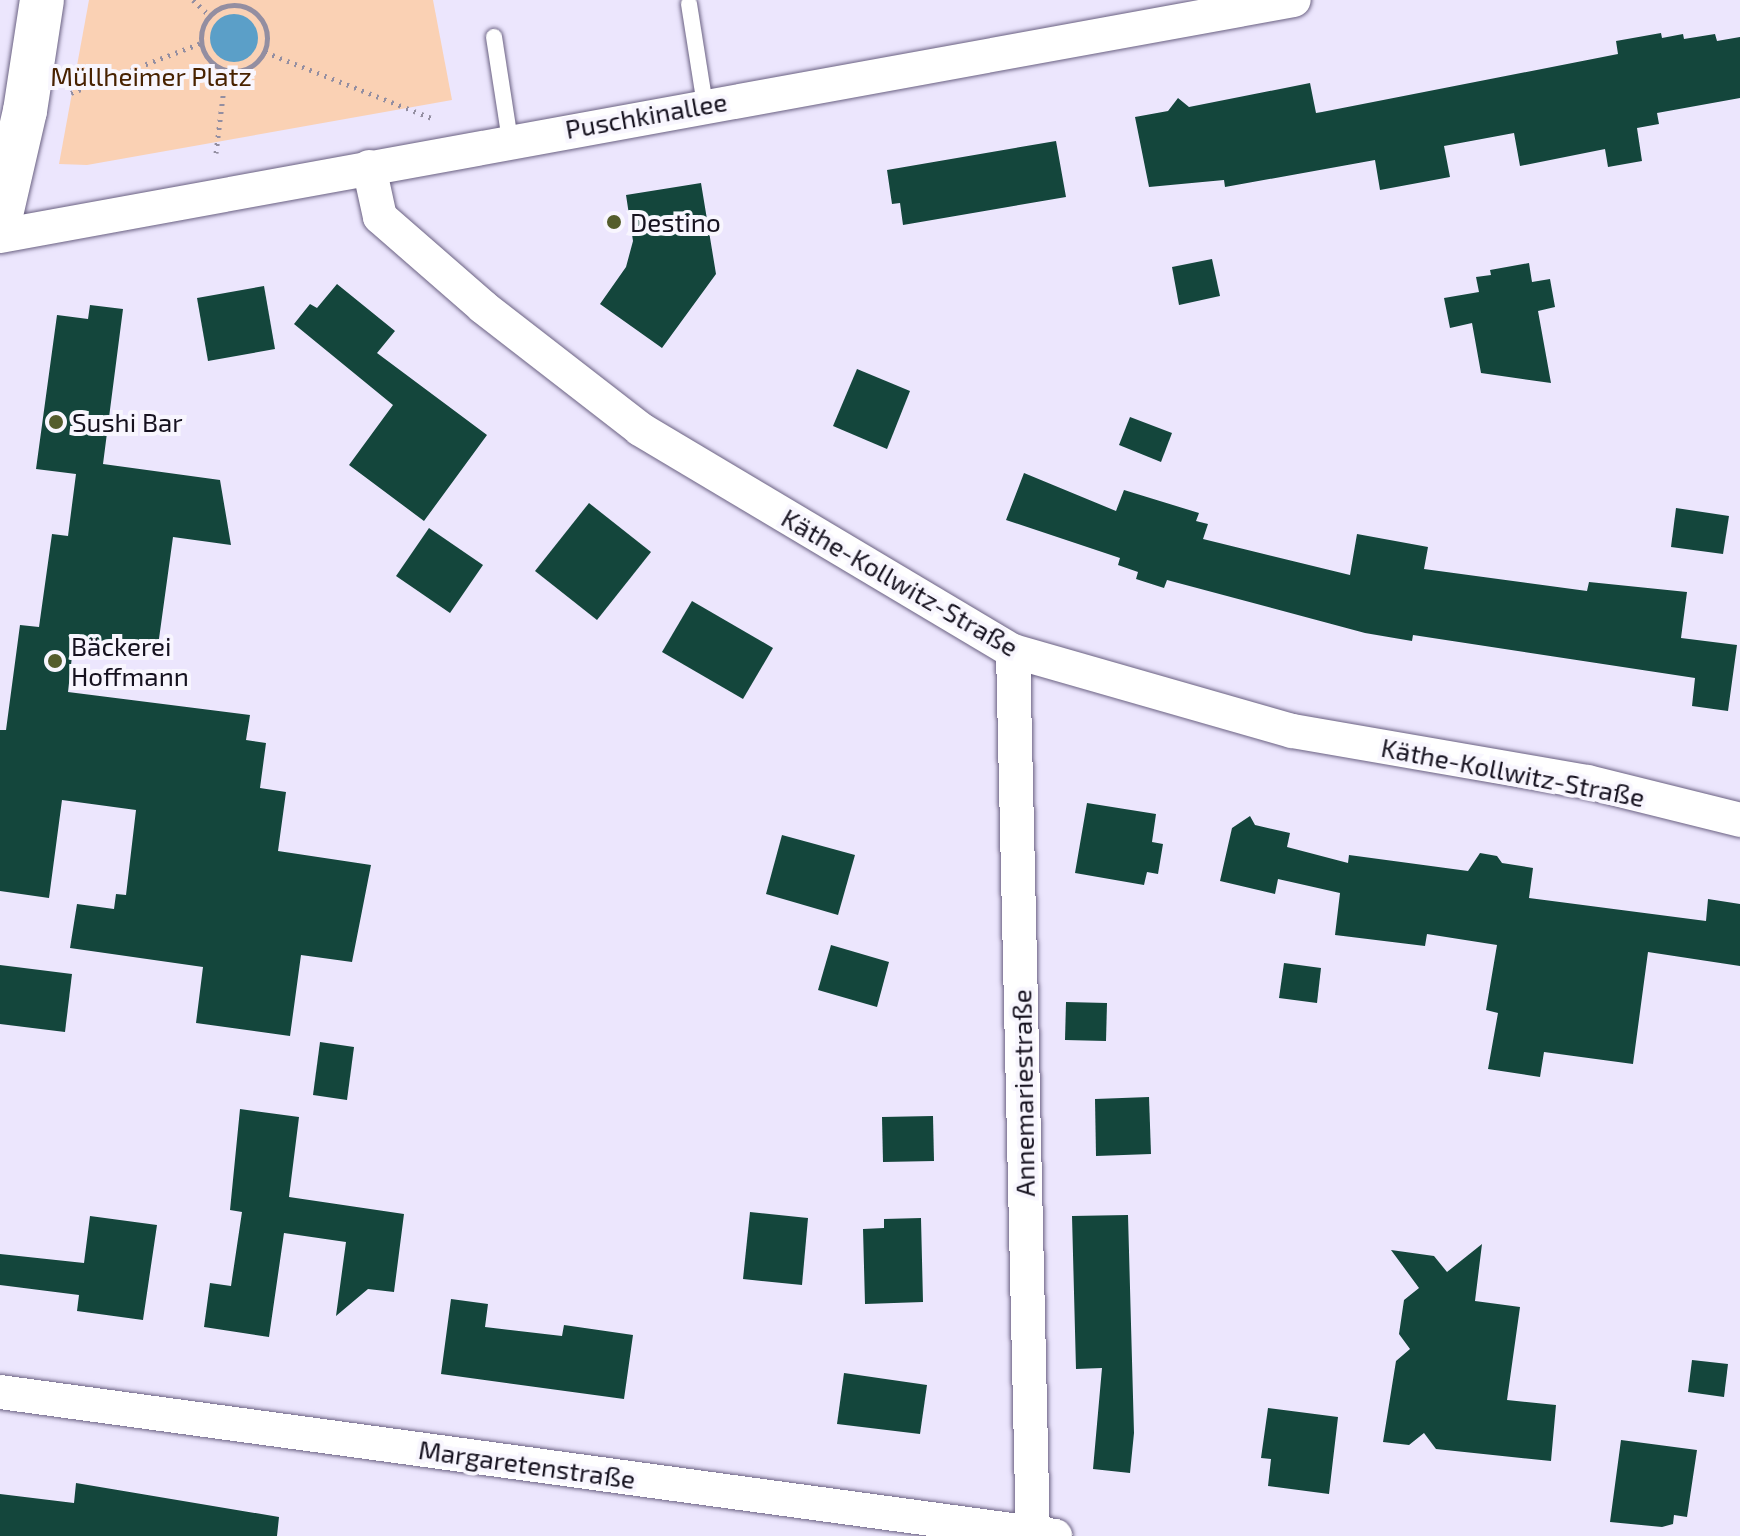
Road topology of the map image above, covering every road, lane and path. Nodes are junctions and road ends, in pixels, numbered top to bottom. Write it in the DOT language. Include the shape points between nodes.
graph roads {
  1 [pos="42,0"];
  2 [pos="193,0"];
  3 [pos="1294,0"];
  4 [pos="238,2"];
  5 [pos="689,4"];
  6 [pos="209,15"];
  7 [pos="494,37"];
  8 [pos="201,43"];
  9 [pos="265,52"];
  10 [pos="226,71"];
  11 [pos="69,94"];
  12 [pos="705,105"];
  13 [pos="434,119"];
  14 [pos="510,140"];
  15 [pos="216,153"];
  16 [pos="369,167"];
  17 [pos="0,219"];
  18 [pos="0,236"];
  19 [pos="1013,651"];
  20 [pos="1740,820"];
  21 [pos="0,1392"];
  22 [pos="1040,1535"];
  1 -- 17 [label="main road" via="25,111"];
  2 -- 6 [label="path"];
  3 -- 12 [label="street, Puschkinallee"];
  4 -- 6 [label="path"];
  4 -- 9 [label="path" via="255,11 266,26"];
  5 -- 12 [label="lane"];
  6 -- 8 [label="path"];
  7 -- 14 [label="lane"];
  8 -- 10 [label="path" via="206,56"];
  8 -- 11 [label="path"];
  9 -- 10 [label="path" via="248,69"];
  9 -- 13 [label="path"];
  10 -- 15 [label="path"];
  12 -- 14 [label="street, Puschkinallee"];
  14 -- 16 [label="street, Puschkinallee"];
  16 -- 18 [label="street, Puschkinallee"];
  16 -- 19 [label="street, Käthe-Kollwitz-Straße" via="380,217 483,307 640,429"];
  19 -- 20 [label="street, Käthe-Kollwitz-Straße" via="1292,731 1588,782"];
  19 -- 22 [label="street, Annemariestraße"];
  21 -- 22 [label="street, Margaretenstraße"];
}
